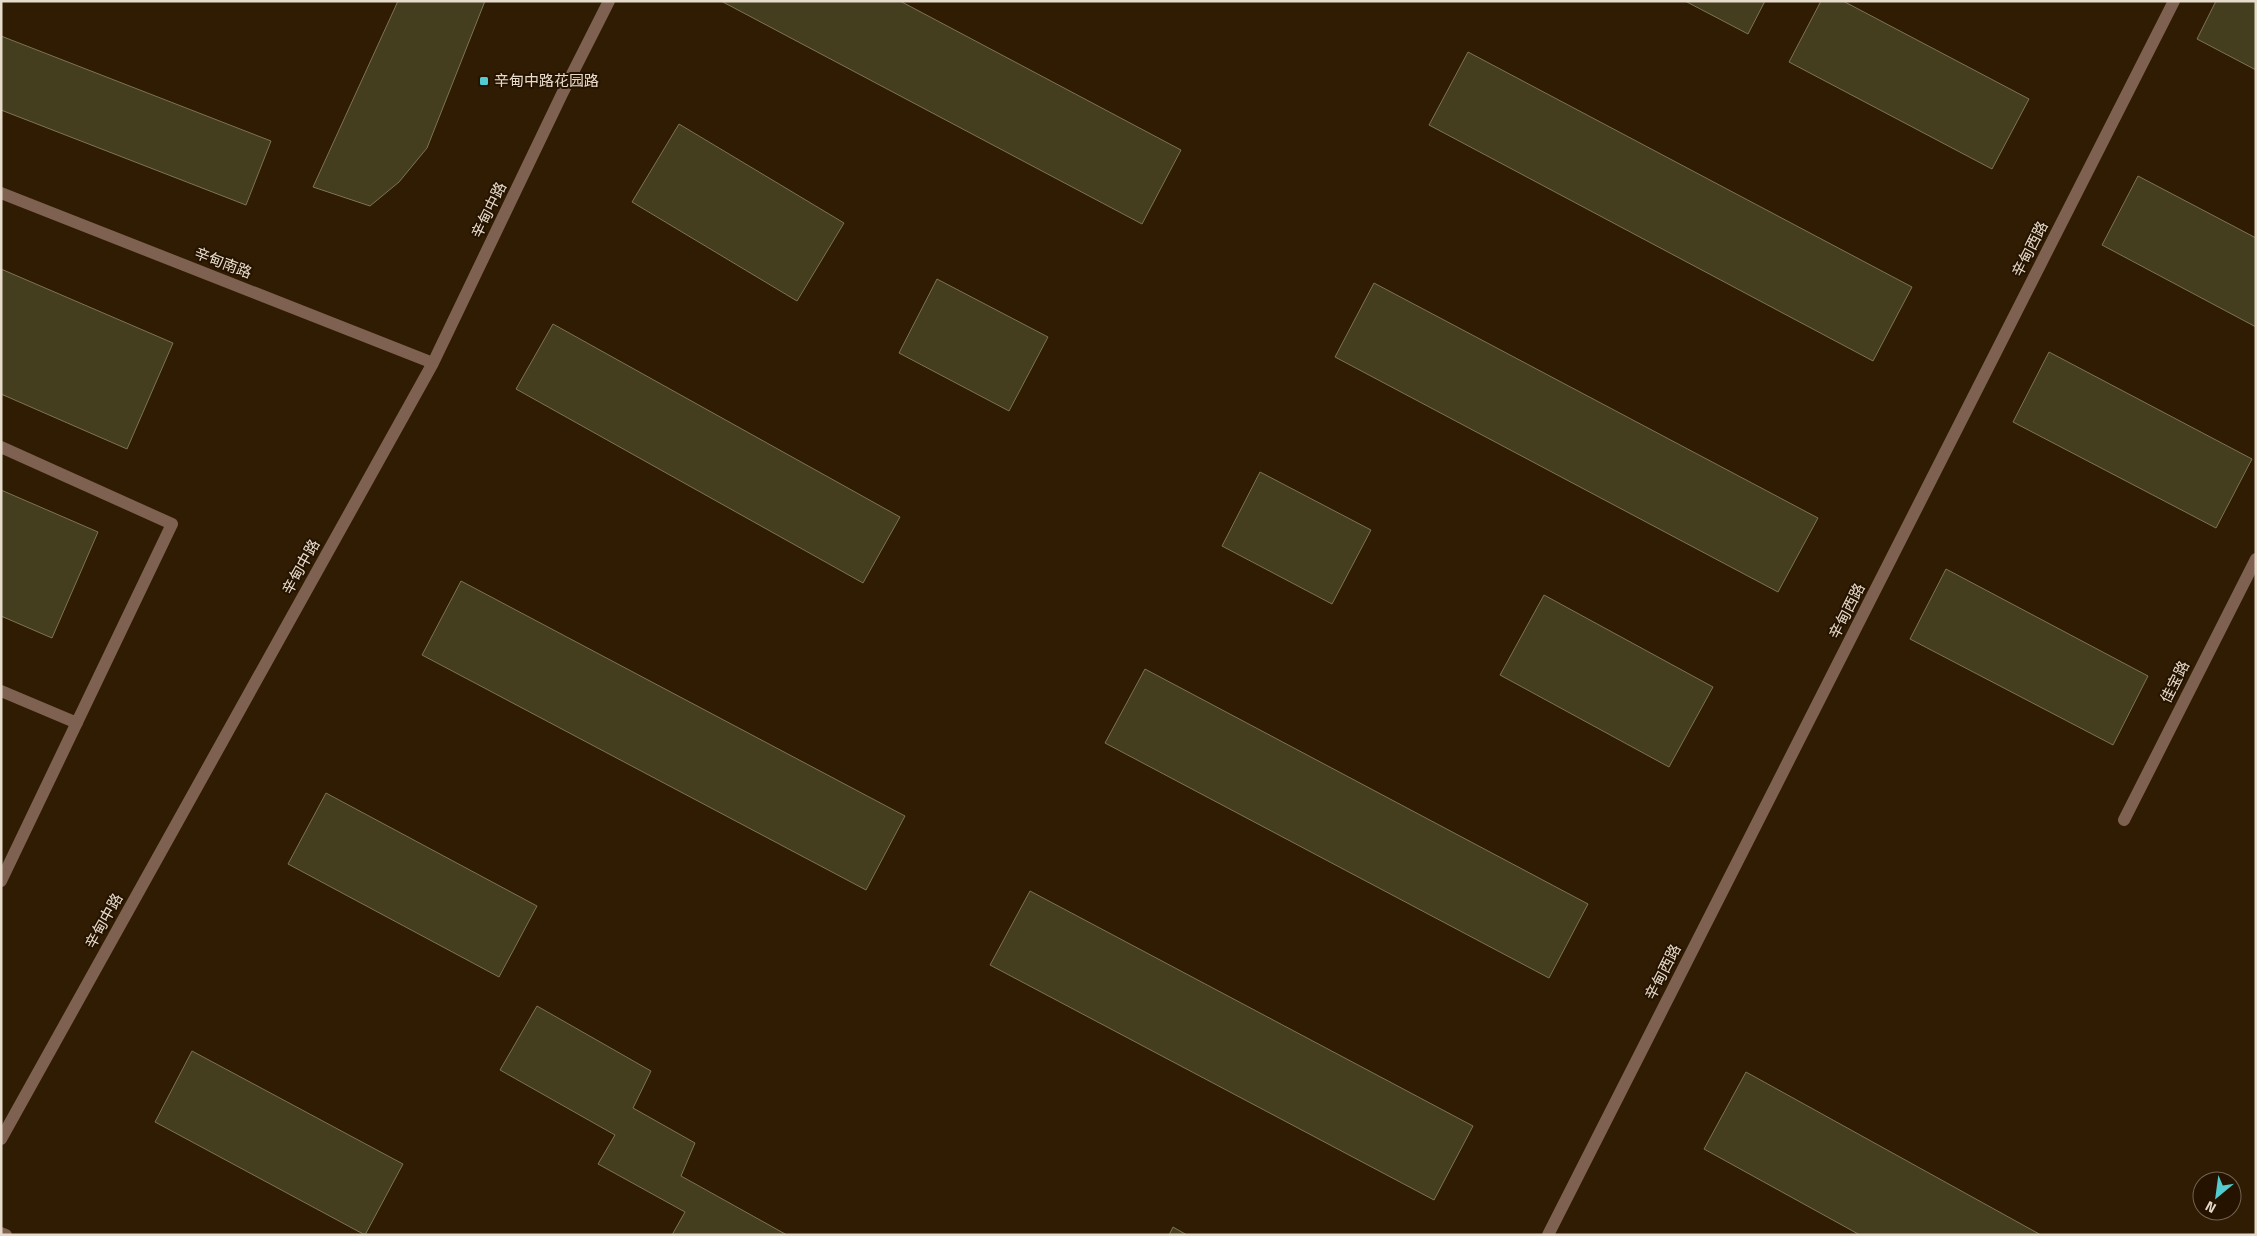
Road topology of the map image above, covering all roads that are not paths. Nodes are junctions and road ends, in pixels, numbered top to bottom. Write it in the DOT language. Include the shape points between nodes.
graph roads {
  1 [pos="609,1"];
  2 [pos="2174,1"];
  3 [pos="1,193"];
  4 [pos="434,363"];
  5 [pos="1,447"];
  6 [pos="2256,559"];
  7 [pos="1,691"];
  8 [pos="77,723"];
  9 [pos="2124,820"];
  10 [pos="1,881"];
  11 [pos="1,1139"];
  12 [pos="1,1232"];
  13 [pos="6,1235"];
  14 [pos="1548,1235"];
  1 -- 4 [label="street, 辛甸中路"];
  2 -- 14 [label="street, 辛甸西路"];
  3 -- 4 [label="street, 辛甸南路"];
  4 -- 11 [label="street, 辛甸中路"];
  5 -- 8 [label="street" via="172,524"];
  6 -- 9 [label="street, 佳宝路"];
  7 -- 8 [label="street"];
  8 -- 10 [label="street"];
  12 -- 13 [label="street"];
}
